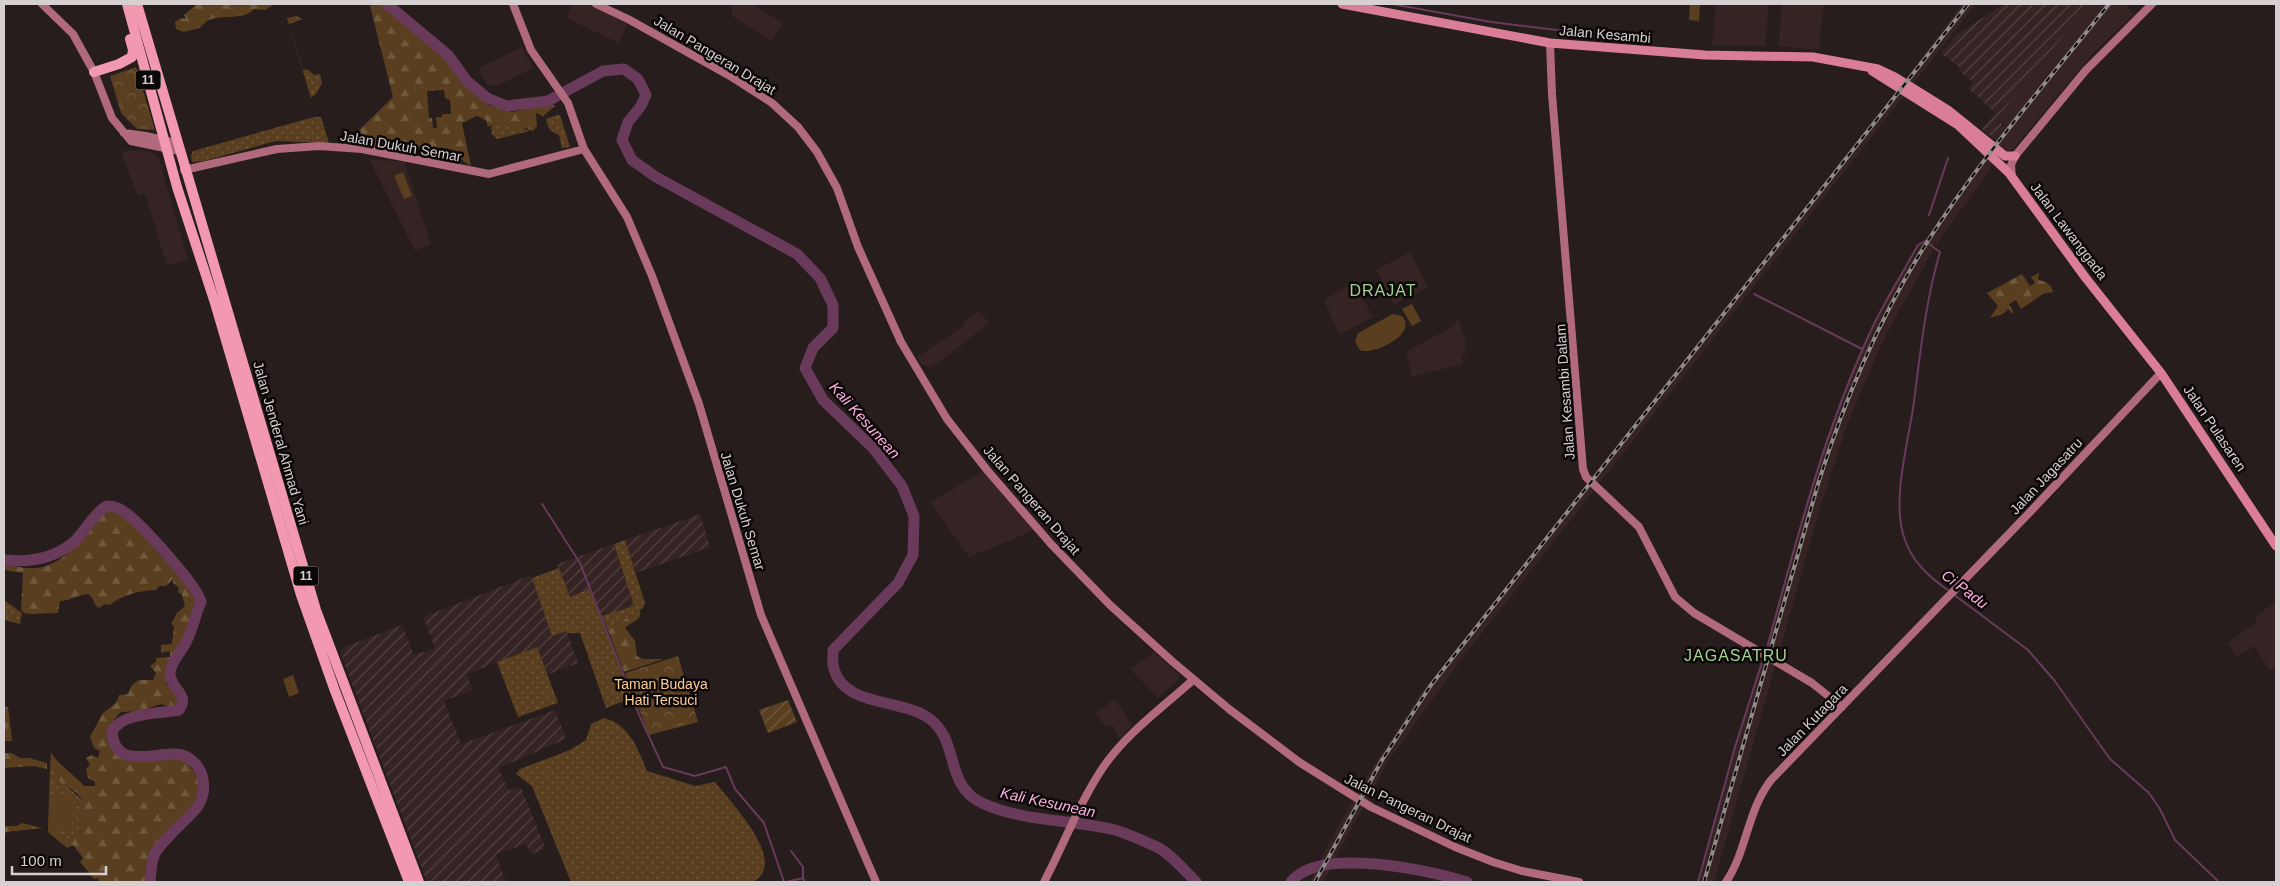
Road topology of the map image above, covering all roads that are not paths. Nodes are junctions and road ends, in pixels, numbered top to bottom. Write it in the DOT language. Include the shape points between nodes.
graph roads {
  1 [pos="42,4"];
  2 [pos="121,4"];
  3 [pos="127,4"];
  4 [pos="137,4"];
  5 [pos="513,4"];
  6 [pos="596,4"];
  7 [pos="1342,4"];
  8 [pos="2152,4"];
  9 [pos="1550,43"];
  10 [pos="1868,68"];
  11 [pos="94,72"];
  12 [pos="165,144"];
  13 [pos="178,147"];
  14 [pos="584,149"];
  15 [pos="1988,151"];
  16 [pos="2016,156"];
  17 [pos="184,170"];
  18 [pos="2012,177"];
  19 [pos="2126,328"];
  20 [pos="2161,373"];
  21 [pos="2276,546"];
  22 [pos="1951,593"];
  23 [pos="1193,680"];
  24 [pos="1842,707"];
  25 [pos="409,882"];
  26 [pos="420,882"];
  27 [pos="876,882"];
  28 [pos="1044,882"];
  29 [pos="1579,882"];
  30 [pos="1726,882"];
  1 -- 11 [label="street" via="70,30"];
  2 -- 11 [label="highway" via="133,54 119,64"];
  3 -- 12 [label="highway, Jalan Jenderal Ahmad Yani / 11"];
  4 -- 13 [label="highway, Jalan Jenderal Ahmad Yani / 11"];
  5 -- 14 [label="street, Jalan Dukuh Semar" via="526,40 566,100"];
  6 -- 23 [label="street, Jalan Pangeran Drajat" via="730,76 772,103 798,128 836,188 901,342 947,419 1051,544 1110,605"];
  7 -- 9 [label="main road, Jalan Kesambi"];
  8 -- 16 [label="street" via="2086,70"];
  9 -- 10 [label="main road, Jalan Kesambi" via="1705,55 1813,58"];
  9 -- 24 [label="street, Jalan Kesambi Dalam" via="1581,459 1586,477 1640,527 1678,602 1812,683"];
  10 -- 15 [label="main road, Jalan Kesambi" via="1943,114"];
  10 -- 16 [label="main road, Jalan Kesambi" via="1895,77 1948,110 2006,156"];
  11 -- 12 [label="street" via="112,118 124,133"];
  12 -- 13 [label="street"];
  12 -- 25 [label="highway, Jalan Jenderal Ahmad Yani / 11" via="311,626"];
  13 -- 17 [label="highway, Jalan Jenderal Ahmad Yani / 11"];
  14 -- 17 [label="street, Jalan Dukuh Semar" via="489,174 362,150 319,146 277,149"];
  14 -- 27 [label="street, Jalan Dukuh Semar" via="629,221 657,287 699,404 761,615"];
  15 -- 18 [label="main road, Jalan Lawanggada"];
  16 -- 18 [label="street" via="2011,164"];
  17 -- 26 [label="highway, Jalan Jenderal Ahmad Yani / 11" via="316,610"];
  18 -- 19 [label="main road, Jalan Lawanggada"];
  19 -- 20 [label="main road, Jalan Pulasaren"];
  20 -- 21 [label="main road, Jalan Pulasaren"];
  20 -- 22 [label="street, Jalan Jagasatru"];
  22 -- 24 [label="street, Jalan Kutagara"];
  23 -- 28 [label="street" via="1105,764"];
  23 -- 29 [label="street, Jalan Pangeran Drajat" via="1299,762 1371,807 1472,854 1522,872"];
  24 -- 30 [label="street, Jalan Kutagara" via="1765,788 1736,866"];
}
